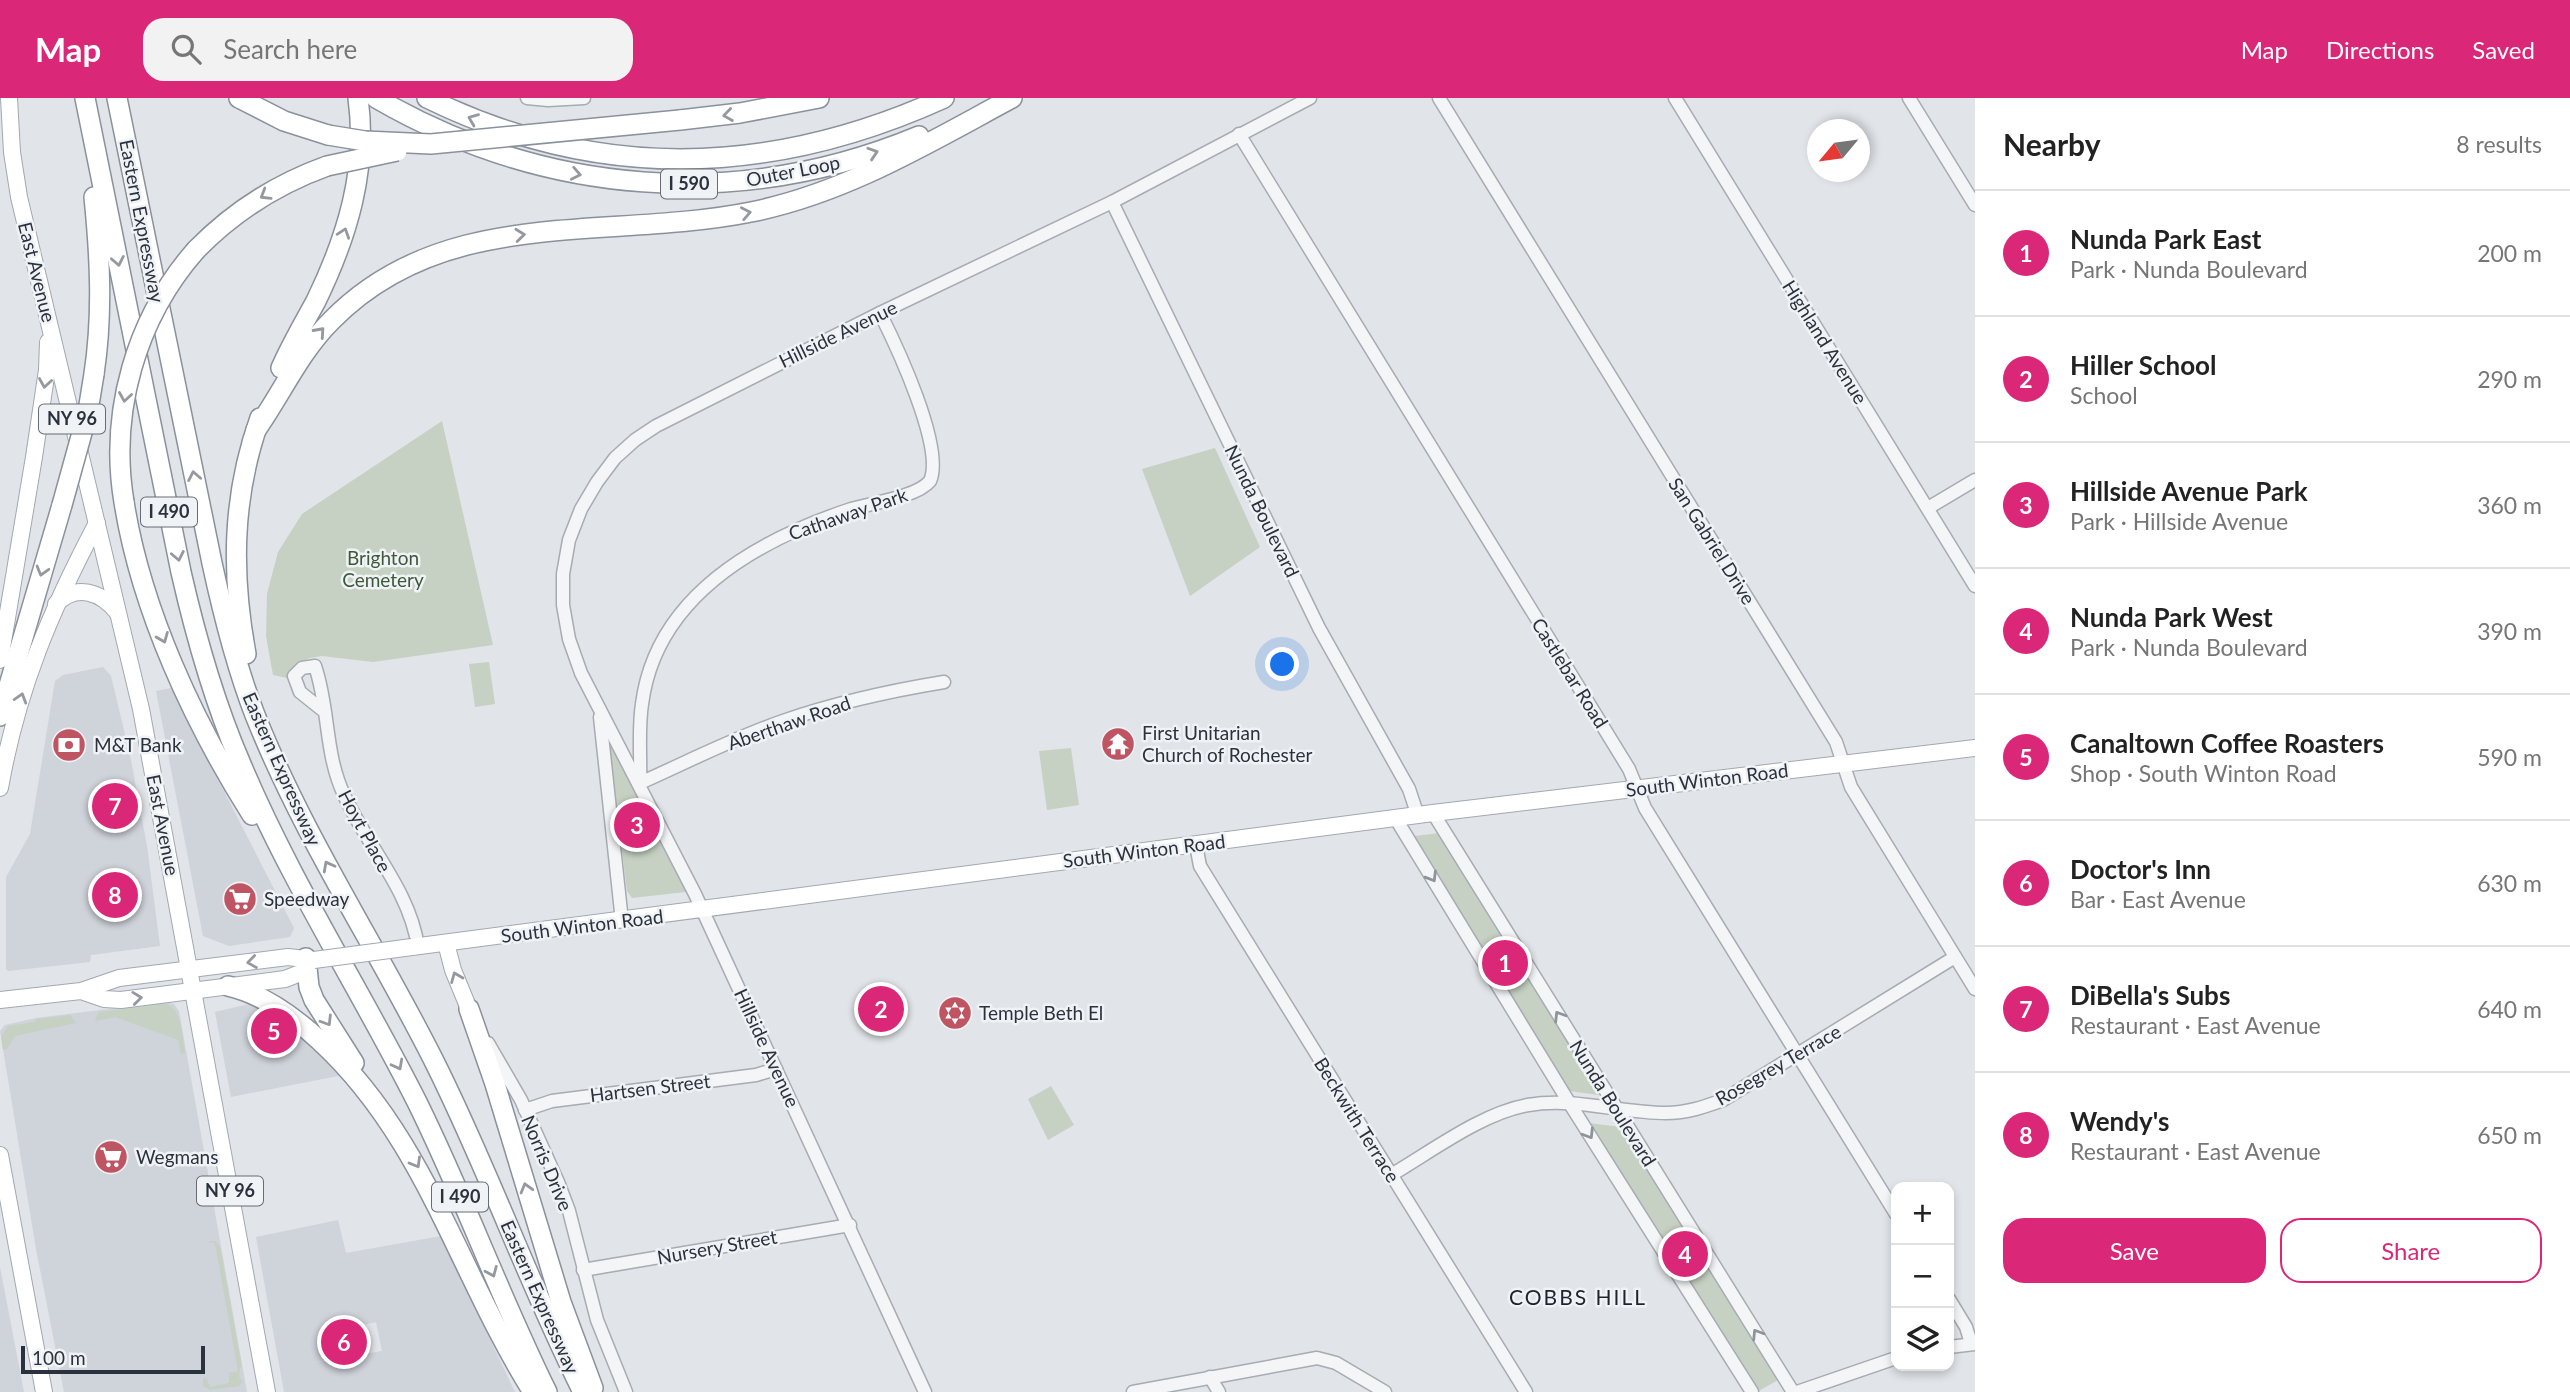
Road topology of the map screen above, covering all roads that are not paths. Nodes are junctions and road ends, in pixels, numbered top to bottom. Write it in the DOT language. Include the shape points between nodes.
graph roads {
  1 [pos="9,98"];
  2 [pos="85,98"];
  3 [pos="117,98"];
  4 [pos="239,98"];
  5 [pos="358,98"];
  6 [pos="376,98"];
  7 [pos="427,98"];
  8 [pos="527,98"];
  9 [pos="584,98"];
  10 [pos="819,98"];
  11 [pos="944,98"];
  12 [pos="1004,98"];
  13 [pos="1012,98"];
  14 [pos="1310,98"];
  15 [pos="1439,98"];
  16 [pos="1675,98"];
  17 [pos="1909,98"];
  18 [pos="5,122"];
  19 [pos="1239,134"];
  20 [pos="454,142"];
  21 [pos="1112,202"];
  22 [pos="1975,205"];
  23 [pos="880,313"];
  24 [pos="48,315"];
  25 [pos="256,429"];
  26 [pos="1975,480"];
  27 [pos="1928,508"];
  28 [pos="97,523"];
  29 [pos="1975,586"];
  30 [pos="55,606"];
  31 [pos="119,616"];
  32 [pos="0,660"];
  33 [pos="944,682"];
  34 [pos="599,710"];
  35 [pos="325,712"];
  36 [pos="0,716"];
  37 [pos="1975,748"];
  38 [pos="1843,764"];
  39 [pos="281,775"];
  40 [pos="640,783"];
  41 [pos="0,788"];
  42 [pos="1635,789"];
  43 [pos="1426,815"];
  44 [pos="1396,819"];
  45 [pos="1196,845"];
  46 [pos="311,907"];
  47 [pos="702,911"];
  48 [pos="622,921"];
  49 [pos="446,943"];
  50 [pos="415,947"];
  51 [pos="1955,957"];
  52 [pos="309,962"];
  53 [pos="190,970"];
  54 [pos="228,986"];
  55 [pos="1975,989"];
  56 [pos="81,991"];
  57 [pos="194,991"];
  58 [pos="0,1000"];
  59 [pos="469,1009"];
  60 [pos="1798,1055"];
  61 [pos="776,1069"];
  62 [pos="1570,1104"];
  63 [pos="1617,1108"];
  64 [pos="525,1110"];
  65 [pos="390,1121"];
  66 [pos="0,1155"];
  67 [pos="1391,1175"];
  68 [pos="1891,1206"];
  69 [pos="850,1225"];
  70 [pos="583,1270"];
  71 [pos="1954,1308"];
  72 [pos="1973,1343"];
  73 [pos="1954,1346"];
  74 [pos="1891,1360"];
  75 [pos="1210,1377"];
  76 [pos="922,1391"];
  77 [pos="44,1392"];
  78 [pos="267,1392"];
  79 [pos="533,1392"];
  80 [pos="547,1392"];
  81 [pos="583,1392"];
  82 [pos="595,1392"];
  83 [pos="626,1392"];
  84 [pos="1133,1392"];
  85 [pos="1219,1392"];
  86 [pos="1385,1392"];
  87 [pos="1526,1392"];
  88 [pos="1752,1392"];
  89 [pos="1795,1392"];
  1 -- 18 [label="main road, East Avenue / NY 96"];
  2 -- 36 [label="highway, one-way, bridge" via="101,282 94,374 85,422"];
  2 -- 46 [label="highway, Eastern Expressway / I 490, one-way" via="197,638 241,766"];
  39 -- 3 [label="highway, Eastern Expressway / I 490, one-way" via="247,693 222,607"];
  4 -- 20 [label="highway, bridge" via="284,121 328,135 382,143"];
  25 -- 5 [label="highway, one-way" via="343,238 354,201 360,149"];
  6 -- 12 [label="highway, Outer Loop / I 590, one-way" via="455,138 518,160 596,177 673,184 761,179 848,161 912,139"];
  11 -- 7 [label="highway, Outer Loop / I 590, one-way" via="877,126 803,147 681,160 547,143 483,123"];
  8 -- 9 [label="street"];
  10 -- 20 [label="highway, one-way, bridge" via="680,120"];
  25 -- 13 [label="highway, one-way" via="297,361 331,320 371,287 415,262 449,248 500,237 712,218 794,202 892,163"];
  14 -- 19 [label="street, Hillside Avenue"];
  15 -- 38 [label="street, San Gabriel Drive" via="1836,742"];
  16 -- 27 [label="street, Highland Avenue"];
  17 -- 22 [label="street"];
  18 -- 24 [label="main road, East Avenue / NY 96"];
  19 -- 21 [label="street, Hillside Avenue"];
  19 -- 42 [label="street, Castlebar Road" via="1629,769"];
  20 -- 46 [label="highway, one-way, bridge" via="327,166 258,199 225,223 178,272 157,306 130,370 120,470 133,548 147,596 186,690 230,778"];
  21 -- 23 [label="street, Hillside Avenue"];
  21 -- 43 [label="street, Nunda Boulevard" via="1319,628"];
  23 -- 34 [label="street, Hillside Avenue" via="656,426 615,458 597,482 569,540 563,605 569,639"];
  23 -- 40 [label="street, Cathaway Park" via="926,426 933,475 917,491 860,507 770,542 700,590 674,620 652,662 642,704"];
  24 -- 28 [label="main road, East Avenue / NY 96"];
  24 -- 32 [label="main road, one-way" via="45,379"];
  25 -- 39 [label="highway" via="237,510 236,579 248,667"];
  26 -- 27 [label="street"];
  27 -- 29 [label="street, Highland Avenue"];
  28 -- 30 [label="main road"];
  28 -- 31 [label="main road, East Avenue / NY 96"];
  30 -- 31 [label="main road" via="67,595 86,592 106,601"];
  41 -- 30 [label="main road, one-way" via="22,697"];
  31 -- 53 [label="main road, East Avenue / NY 96"];
  33 -- 40 [label="street, Aberthaw Road" via="781,721"];
  34 -- 40 [label="street, Hillside Avenue"];
  34 -- 48 [label="street, Hillside Avenue"];
  35 -- 50 [label="street, Hoyt Place" via="330,757 344,797 410,913"];
  37 -- 38 [label="main road, South Winton Road"];
  38 -- 42 [label="main road, South Winton Road"];
  38 -- 51 [label="street, San Gabriel Drive" via="1851,787"];
  81 -- 39 [label="highway, Eastern Expressway / I 490, one-way" via="442,1077"];
  40 -- 47 [label="street, Hillside Avenue"];
  42 -- 43 [label="main road, South Winton Road"];
  42 -- 60 [label="street, Castlebar Road"];
  43 -- 44 [label="main road, South Winton Road"];
  63 -- 43 [label="street, Nunda Boulevard, one-way"];
  44 -- 45 [label="main road, South Winton Road"];
  44 -- 62 [label="street, Nunda Boulevard, one-way"];
  45 -- 47 [label="main road, South Winton Road"];
  45 -- 67 [label="street, Beckwith Terrace" via="1200,866"];
  46 -- 80 [label="highway, Eastern Expressway / I 490, one-way" via="417,1102"];
  47 -- 48 [label="main road, South Winton Road"];
  47 -- 61 [label="street, Hillside Avenue"];
  48 -- 49 [label="main road, South Winton Road"];
  49 -- 50 [label="main road, South Winton Road"];
  59 -- 49 [label="main road, Norris Drive, one-way"];
  50 -- 52 [label="main road, South Winton Road, bridge"];
  51 -- 55 [label="street, San Gabriel Drive"];
  51 -- 60 [label="street, Rosegrey Terrace"];
  52 -- 53 [label="main road, South Winton Road, one-way" via="288,957"];
  52 -- 54 [label="main road, South Winton Road" via="290,978"];
  52 -- 65 [label="highway, one-way" via="314,1000"];
  53 -- 56 [label="main road, South Winton Road" via="119,978"];
  53 -- 57 [label="main road, East Avenue / NY 96"];
  54 -- 57 [label="main road, South Winton Road"];
  54 -- 65 [label="highway" via="262,999 302,1025 352,1073"];
  56 -- 57 [label="main road, South Winton Road, one-way" via="115,1000"];
  56 -- 58 [label="main road, South Winton Road"];
  57 -- 78 [label="main road, East Avenue / NY 96"];
  59 -- 64 [label="street, Norris Drive"];
  82 -- 59 [label="highway, one-way" via="561,1302"];
  60 -- 63 [label="street, Rosegrey Terrace" via="1723,1100 1696,1110 1665,1113"];
  60 -- 68 [label="street, Castlebar Road"];
  61 -- 64 [label="street, Hartsen Street" via="552,1101"];
  61 -- 69 [label="street, Hillside Avenue"];
  62 -- 63 [label="street, Rosegrey Terrace"];
  62 -- 67 [label="street, Rosegrey Terrace" via="1530,1105 1500,1114"];
  62 -- 88 [label="street, Nunda Boulevard, one-way"];
  89 -- 63 [label="street, Nunda Boulevard, one-way"];
  64 -- 70 [label="street, Norris Drive" via="562,1190"];
  65 -- 79 [label="highway, one-way" via="423,1176 488,1313"];
  66 -- 77 [label="main road"];
  67 -- 87 [label="street, Beckwith Terrace"];
  69 -- 70 [label="street, Nursery Street"];
  69 -- 76 [label="street, Hillside Avenue"];
  70 -- 83 [label="street, Norris Drive"];
  71 -- 72 [label="street"];
  72 -- 73 [label="street"];
  74 -- 89 [label="street"];
  75 -- 84 [label="street"];
  75 -- 85 [label="street"];
  75 -- 86 [label="street" via="1317,1358 1336,1363"];
}
